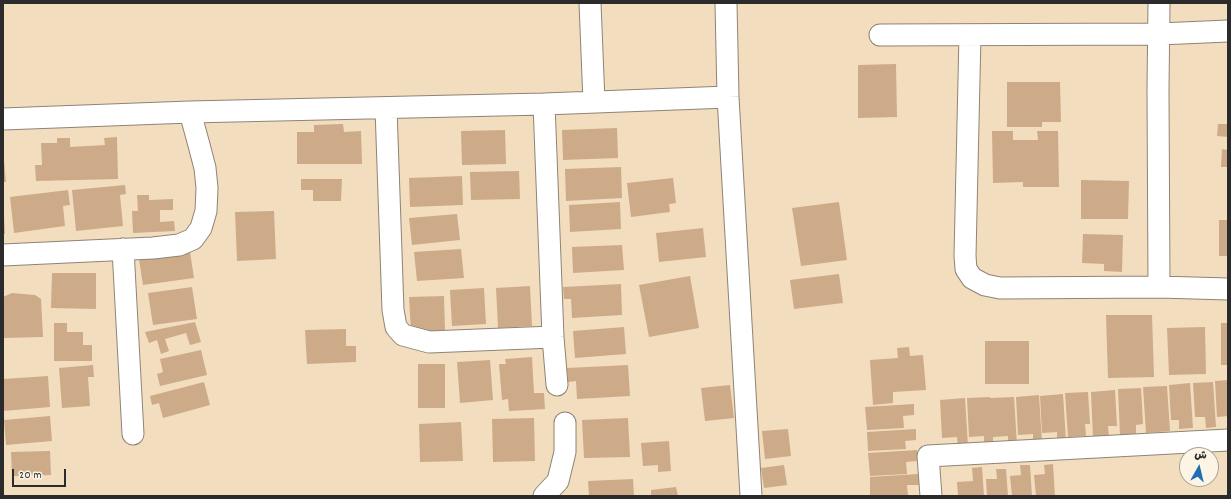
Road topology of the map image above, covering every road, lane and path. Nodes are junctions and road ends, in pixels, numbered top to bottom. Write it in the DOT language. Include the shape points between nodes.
graph roads {
  1 [pos="590,3"];
  2 [pos="726,3"];
  3 [pos="1159,3"];
  4 [pos="1228,31"];
  5 [pos="1159,34"];
  6 [pos="880,35"];
  7 [pos="970,35"];
  8 [pos="728,97"];
  9 [pos="594,102"];
  10 [pos="544,104"];
  11 [pos="386,108"];
  12 [pos="190,112"];
  13 [pos="3,120"];
  14 [pos="122,249"];
  15 [pos="3,256"];
  16 [pos="1159,287"];
  17 [pos="1228,288"];
  18 [pos="553,337"];
  19 [pos="558,385"];
  20 [pos="565,423"];
  21 [pos="133,434"];
  22 [pos="1228,440"];
  23 [pos="544,496"];
  24 [pos="751,496"];
  25 [pos="931,496"];
  1 -- 9 [label="street"];
  2 -- 8 [label="street"];
  3 -- 5 [label="street"];
  4 -- 5 [label="street"];
  5 -- 7 [label="street"];
  5 -- 16 [label="street"];
  6 -- 7 [label="street"];
  7 -- 16 [label="street" via="965,256 966,269 972,278 1000,288"];
  8 -- 9 [label="street"];
  8 -- 24 [label="street"];
  9 -- 10 [label="street"];
  10 -- 11 [label="street"];
  10 -- 18 [label="street"];
  11 -- 12 [label="street"];
  11 -- 18 [label="street" via="393,310 396,327 403,335 429,342"];
  12 -- 13 [label="street"];
  12 -- 14 [label="street" via="201,150 207,188 206,211 201,228 193,239 179,245"];
  14 -- 15 [label="street"];
  14 -- 21 [label="street"];
  16 -- 17 [label="street"];
  18 -- 19 [label="street"];
  20 -- 23 [label="street" via="565,452 558,481"];
  22 -- 25 [label="street" via="928,456"];
}
